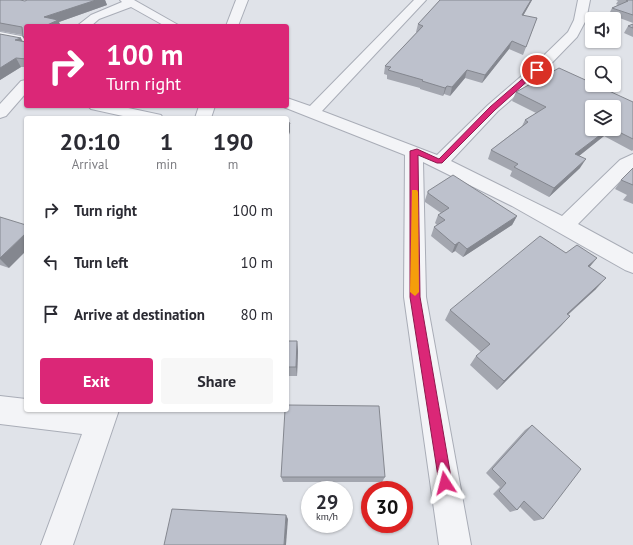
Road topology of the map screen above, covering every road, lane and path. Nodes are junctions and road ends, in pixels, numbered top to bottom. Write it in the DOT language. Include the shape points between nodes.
graph roads {
  1 [pos="242,0"];
  2 [pos="420,0"];
  3 [pos="584,0"];
  4 [pos="129,1"];
  5 [pos="86,24"];
  6 [pos="170,24"];
  7 [pos="233,24"];
  8 [pos="0,36"];
  9 [pos="24,41"];
  10 [pos="20,89"];
  11 [pos="289,104"];
  12 [pos="106,108"];
  13 [pos="313,112"];
  14 [pos="0,113"];
  15 [pos="145,116"];
  16 [pos="414,151"];
  17 [pos="633,160"];
  18 [pos="440,162"];
  19 [pos="564,226"];
  20 [pos="633,264"];
  21 [pos="0,410"];
  22 [pos="24,411"];
  23 [pos="34,412"];
  24 [pos="103,416"];
  25 [pos="57,545"];
  26 [pos="456,545"];
  1 -- 7 [label="street"];
  2 -- 13 [label="street"];
  3 -- 18 [label="street" via="580,20 573,34 493,108"];
  4 -- 5 [label="street"];
  4 -- 6 [label="street"];
  8 -- 9 [label="street"];
  10 -- 14 [label="street"];
  11 -- 13 [label="street"];
  12 -- 15 [label="street"];
  13 -- 16 [label="street"];
  16 -- 18 [label="street"];
  16 -- 26 [label="street" via="415,297"];
  17 -- 19 [label="street"];
  18 -- 19 [label="street" via="520,201"];
  19 -- 20 [label="street"];
  21 -- 22 [label="street"];
  23 -- 24 [label="street"];
  24 -- 25 [label="street"];
}
